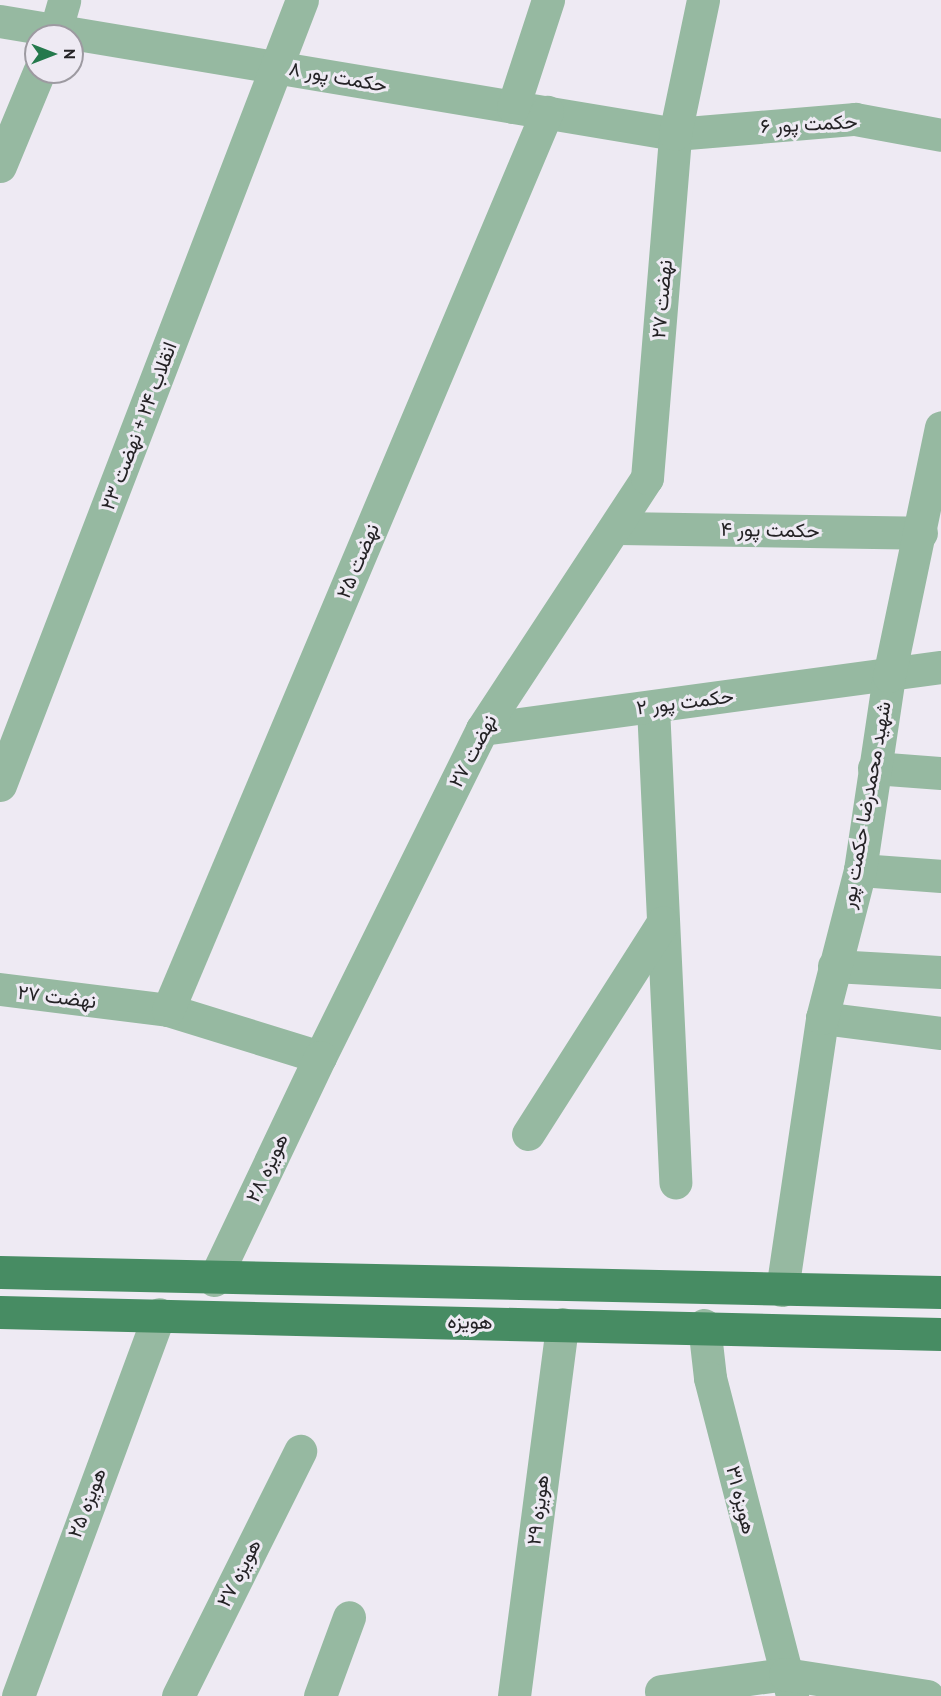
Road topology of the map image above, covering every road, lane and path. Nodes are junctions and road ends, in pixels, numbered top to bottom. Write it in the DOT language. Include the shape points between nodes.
graph roads {
  1 [pos="302,0"];
  2 [pos="548,0"];
  3 [pos="703,0"];
  4 [pos="0,21"];
  5 [pos="58,22"];
  6 [pos="278,67"];
  7 [pos="34,84"];
  8 [pos="513,107"];
  9 [pos="547,112"];
  10 [pos="675,134"];
  11 [pos="941,135"];
  12 [pos="0,166"];
  13 [pos="941,428"];
  14 [pos="619,528"];
  15 [pos="921,533"];
  16 [pos="941,666"];
  17 [pos="889,676"];
  18 [pos="653,707"];
  19 [pos="482,729"];
  20 [pos="874,768"];
  21 [pos="941,773"];
  22 [pos="0,785"];
  23 [pos="860,870"];
  24 [pos="941,876"];
  25 [pos="663,922"];
  26 [pos="834,966"];
  27 [pos="941,972"];
  28 [pos="0,989"];
  29 [pos="168,1010"];
  30 [pos="822,1018"];
  31 [pos="941,1033"];
  32 [pos="320,1057"];
  33 [pos="528,1134"];
  34 [pos="675,1182"];
  35 [pos="0,1272"];
  36 [pos="214,1280"];
  37 [pos="782,1290"];
  38 [pos="941,1292"];
  39 [pos="0,1312"];
  40 [pos="159,1314"];
  41 [pos="562,1324"];
  42 [pos="704,1325"];
  43 [pos="941,1334"];
  44 [pos="300,1451"];
  45 [pos="349,1617"];
  46 [pos="789,1685"];
  47 [pos="661,1691"];
  48 [pos="23,1695"];
  49 [pos="178,1696"];
  50 [pos="320,1696"];
  51 [pos="514,1696"];
  52 [pos="927,1696"];
  1 -- 6 [label="street, انقلاب ۲۴ + نهضت ۲۳"];
  2 -- 8 [label="street"];
  3 -- 10 [label="street, نهضت ۲۷"];
  4 -- 5 [label="street, حکمت پور ۸"];
  5 -- 6 [label="street, حکمت پور ۸"];
  6 -- 8 [label="street, حکمت پور ۸"];
  6 -- 22 [label="street, انقلاب ۲۴ + نهضت ۲۳"];
  7 -- 12 [label="street"];
  8 -- 9 [label="street, حکمت پور ۸"];
  9 -- 10 [label="street, حکمت پور ۸"];
  9 -- 29 [label="street, نهضت ۲۵"];
  10 -- 11 [label="street, حکمت پور ۶" via="855,119"];
  10 -- 14 [label="street, نهضت ۲۷" via="647,478"];
  13 -- 15 [label="street, شهید محمدرضا حکمت پور"];
  14 -- 15 [label="street, حکمت پور ۴"];
  14 -- 19 [label="street, نهضت ۲۷"];
  15 -- 17 [label="street, شهید محمدرضا حکمت پور"];
  16 -- 17 [label="street, حکمت پور ۲"];
  17 -- 18 [label="street, حکمت پور ۲"];
  17 -- 20 [label="street, شهید محمدرضا حکمت پور"];
  18 -- 19 [label="street, حکمت پور ۲"];
  18 -- 25 [label="street"];
  19 -- 32 [label="street, نهضت ۲۷"];
  20 -- 21 [label="street"];
  20 -- 23 [label="street, شهید محمدرضا حکمت پور"];
  23 -- 24 [label="street"];
  23 -- 26 [label="street, شهید محمدرضا حکمت پور"];
  25 -- 33 [label="street"];
  25 -- 34 [label="street"];
  26 -- 27 [label="street"];
  26 -- 30 [label="street, شهید محمدرضا حکمت پور"];
  28 -- 29 [label="street, نهضت ۲۷"];
  29 -- 32 [label="street, نهضت ۲۷"];
  30 -- 31 [label="street"];
  30 -- 37 [label="street, شهید محمدرضا حکمت پور"];
  32 -- 36 [label="street, هویزه ۲۸"];
  35 -- 36 [label="main road, هویزه"];
  36 -- 37 [label="main road, هویزه"];
  37 -- 38 [label="main road, هویزه"];
  39 -- 40 [label="main road, هویزه"];
  40 -- 41 [label="main road, هویزه"];
  40 -- 48 [label="street, هویزه ۲۵"];
  41 -- 42 [label="main road, هویزه"];
  41 -- 51 [label="street, هویزه ۲۹"];
  42 -- 43 [label="main road, هویزه"];
  42 -- 46 [label="street, هویزه ۳۱" via="710,1378"];
  44 -- 49 [label="street, هویزه ۲۷"];
  45 -- 50 [label="street"];
  46 -- 47 [label="street"];
  46 -- 52 [label="street"];
}
